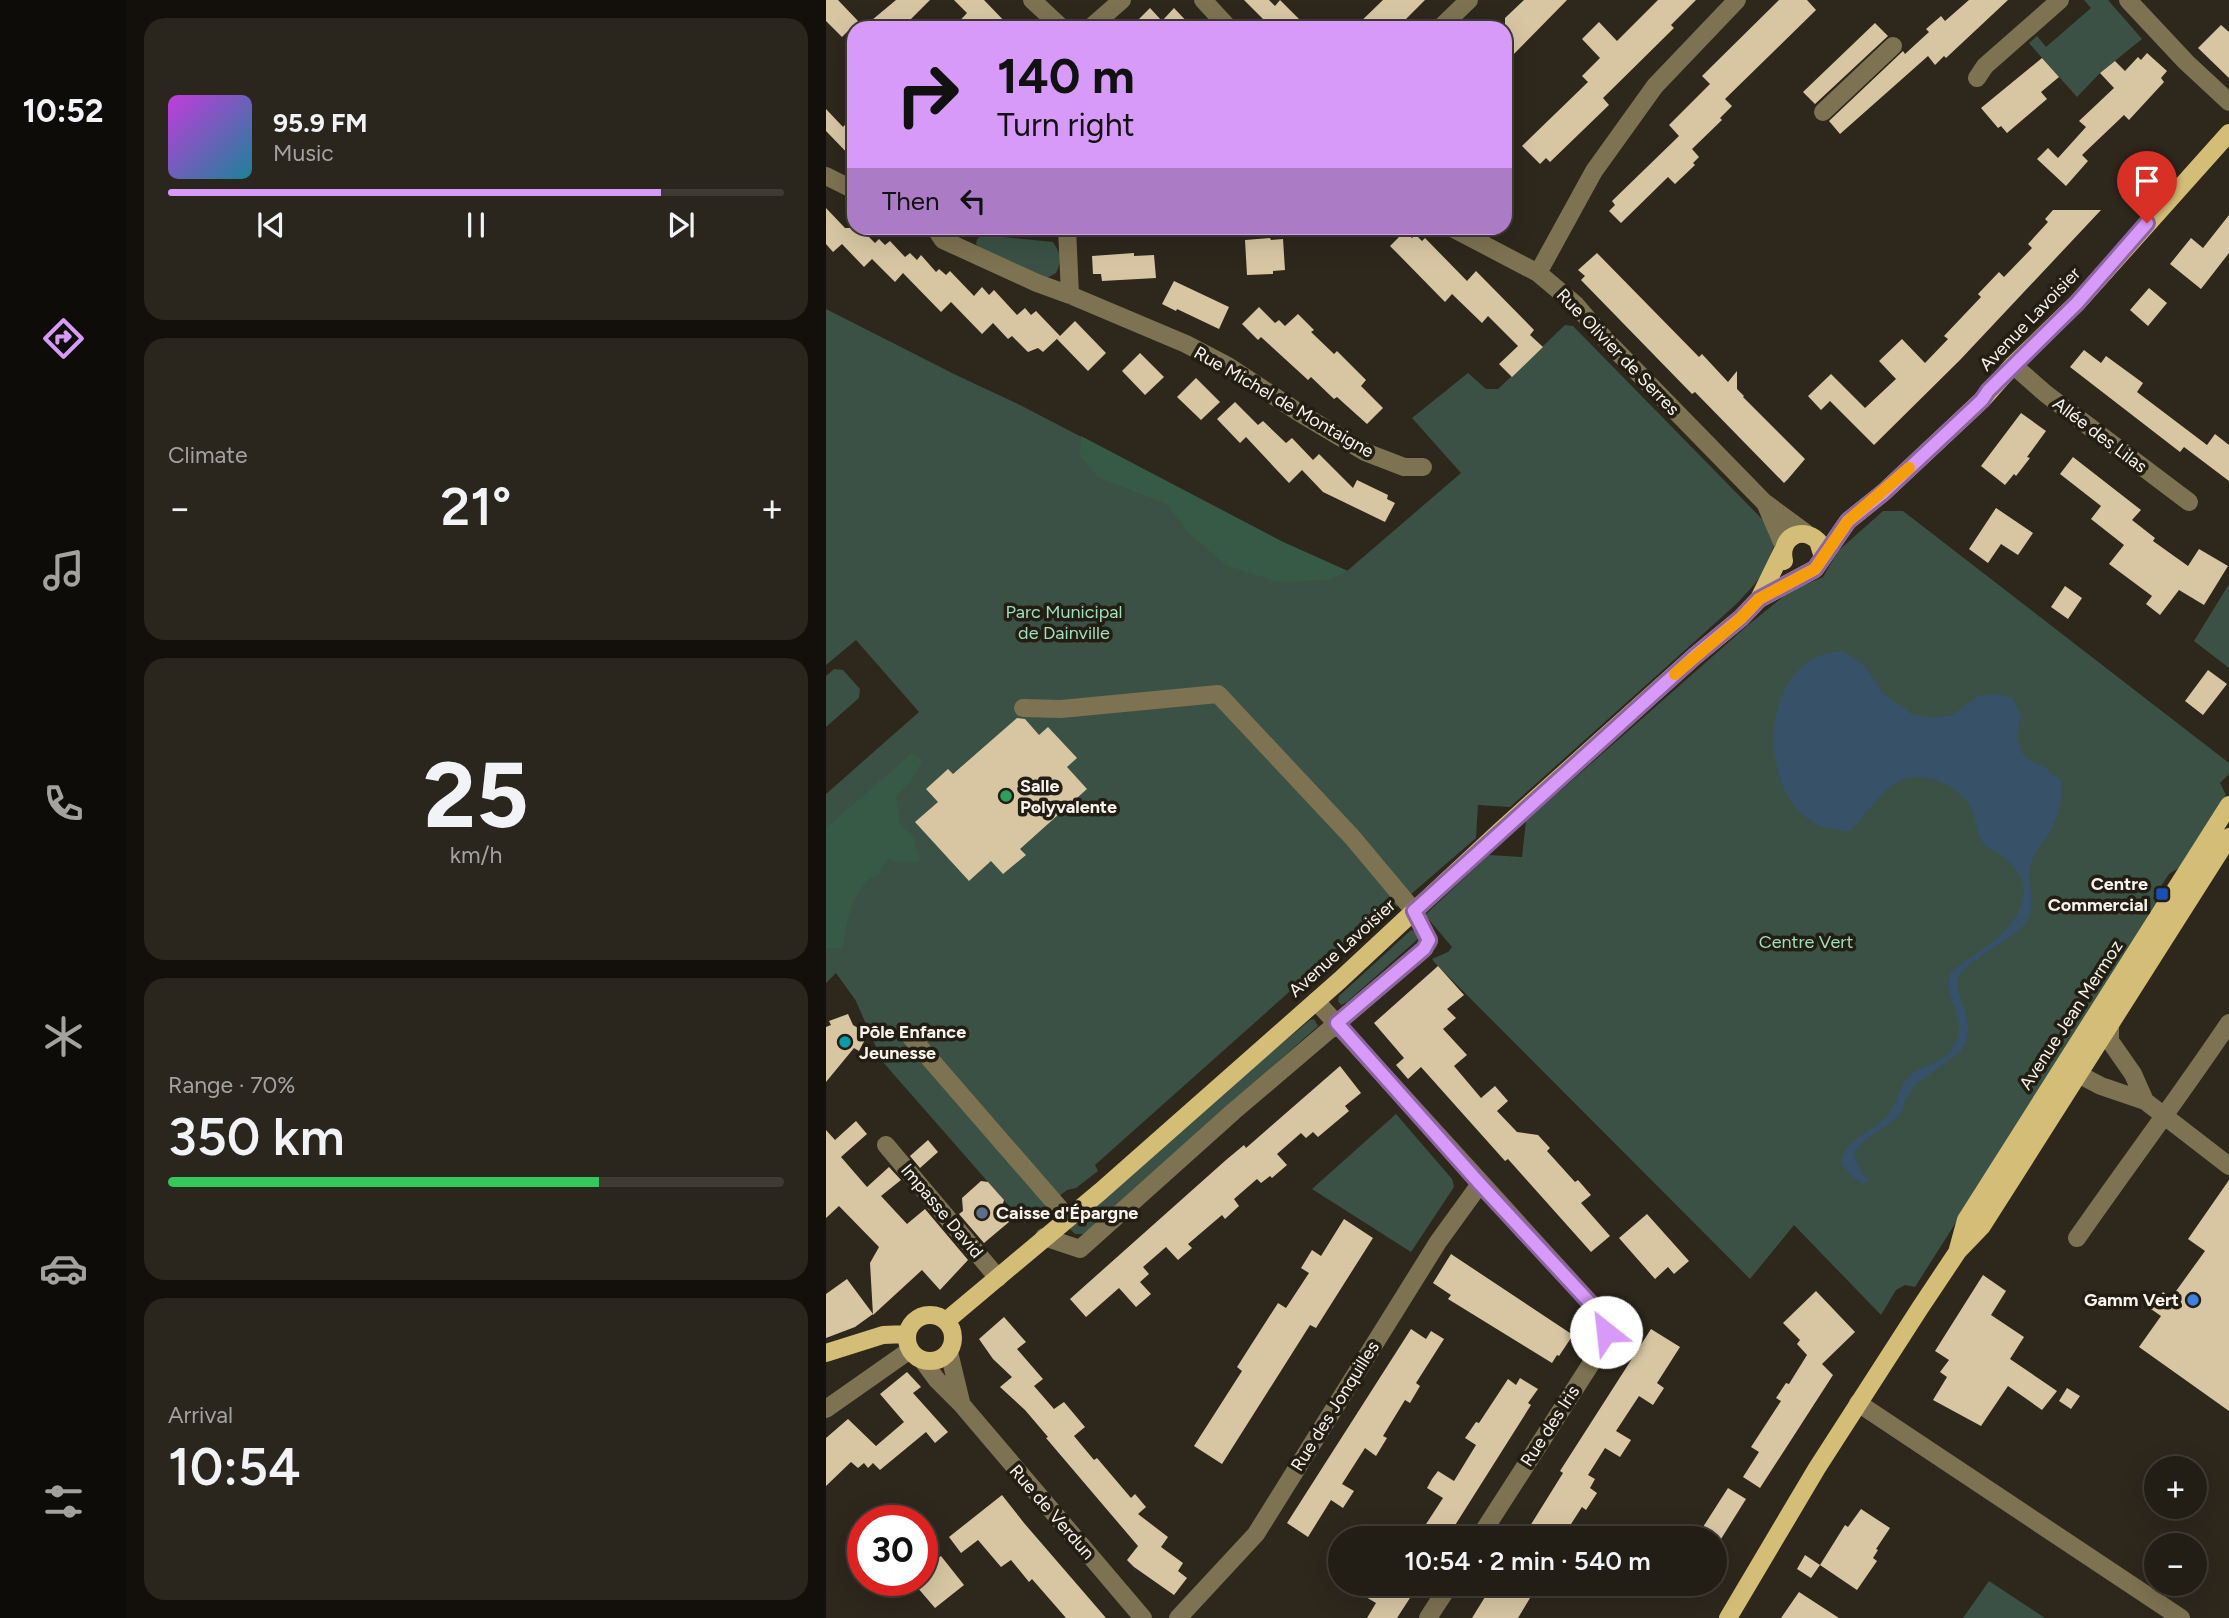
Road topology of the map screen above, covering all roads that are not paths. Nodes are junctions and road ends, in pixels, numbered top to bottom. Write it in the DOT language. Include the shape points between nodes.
graph roads {
  1 [pos="1032,0"];
  2 [pos="1122,0"];
  3 [pos="1203,0"];
  4 [pos="1469,0"];
  5 [pos="1737,0"];
  6 [pos="2060,0"];
  7 [pos="2128,0"];
  8 [pos="1054,21"];
  9 [pos="1098,21"];
  10 [pos="1222,21"];
  11 [pos="1447,21"];
  12 [pos="1894,46"];
  13 [pos="1978,78"];
  14 [pos="2229,102"];
  15 [pos="1823,112"];
  16 [pos="2226,143"];
  17 [pos="826,176"];
  18 [pos="847,186"];
  19 [pos="940,235"];
  20 [pos="1068,235"];
  21 [pos="1469,235"];
  22 [pos="1538,273"];
  23 [pos="1070,295"];
  24 [pos="2013,365"];
  25 [pos="1423,467"];
  26 [pos="1764,502"];
  27 [pos="2189,502"];
  28 [pos="1848,521"];
  29 [pos="1807,534"];
  30 [pos="1783,550"];
  31 [pos="1823,557"];
  32 [pos="1807,573"];
  33 [pos="1759,599"];
  34 [pos="1023,708"];
  35 [pos="2229,805"];
  36 [pos="2229,837"];
  37 [pos="1414,911"];
  38 [pos="2109,997"];
  39 [pos="1317,1001"];
  40 [pos="1337,1023"];
  41 [pos="2229,1023"];
  42 [pos="2110,1025"];
  43 [pos="911,1036"];
  44 [pos="2080,1074"];
  45 [pos="2145,1101"];
  46 [pos="2164,1115"];
  47 [pos="886,1145"];
  48 [pos="2229,1166"];
  49 [pos="1480,1184"];
  50 [pos="1068,1218"];
  51 [pos="1044,1237"];
  52 [pos="2077,1238"];
  53 [pos="1958,1251"];
  54 [pos="998,1278"];
  55 [pos="946,1321"];
  56 [pos="913,1348"];
  57 [pos="949,1352"];
  58 [pos="826,1353"];
  59 [pos="1858,1403"];
  60 [pos="962,1405"];
  61 [pos="826,1409"];
  62 [pos="1487,1526"];
  63 [pos="1442,1596"];
  64 [pos="1143,1618"];
  65 [pos="1178,1618"];
  66 [pos="1428,1618"];
  67 [pos="1728,1618"];
  68 [pos="2181,1618"];
  1 -- 8 [label="street"];
  2 -- 9 [label="street"];
  3 -- 10 [label="street"];
  4 -- 11 [label="street"];
  5 -- 22 [label="street" via="1655,86 1594,171"];
  6 -- 13 [label="street" via="1985,66"];
  7 -- 14 [label="street"];
  12 -- 15 [label="street"];
  16 -- 24 [label="main road, Avenue Lavoisier"];
  17 -- 18 [label="street"];
  19 -- 23 [label="street, Rue Michel de Montaigne"];
  20 -- 23 [label="street"];
  21 -- 22 [label="street, Rue Olivier de Serres"];
  22 -- 26 [label="street, Rue Olivier de Serres" via="1576,306"];
  23 -- 25 [label="street, Rue Michel de Montaigne" via="1228,366 1365,452 1404,467"];
  24 -- 27 [label="street, Allée des Lilas"];
  24 -- 28 [label="main road, Avenue Lavoisier" via="1982,400"];
  26 -- 29 [label="street, Rue Olivier de Serres"];
  26 -- 30 [label="street, Rue Olivier de Serres"];
  28 -- 29 [label="main road, Avenue Lavoisier"];
  28 -- 31 [label="main road, Avenue Lavoisier"];
  29 -- 30 [label="main road" via="1792,536"];
  29 -- 31 [label="main road" via="1821,545"];
  30 -- 32 [label="main road" via="1789,569"];
  30 -- 33 [label="main road, Avenue Lavoisier"];
  31 -- 32 [label="main road"];
  32 -- 33 [label="main road, Avenue Lavoisier"];
  33 -- 37 [label="main road, Avenue Lavoisier"];
  34 -- 37 [label="street" via="1061,709 1218,694 1345,829"];
  35 -- 38 [label="main road, Avenue Jean Mermoz"];
  36 -- 42 [label="main road, Avenue Jean Mermoz"];
  37 -- 39 [label="main road, Avenue Lavoisier"];
  37 -- 40 [label="street" via="1429,940 1424,949"];
  38 -- 44 [label="street" via="2107,1015 2075,1067"];
  38 -- 53 [label="main road, Avenue Jean Mermoz" via="1966,1220"];
  39 -- 40 [label="street, Rue des Iris"];
  39 -- 50 [label="main road, Avenue Lavoisier"];
  40 -- 49 [label="street, Rue des Iris"];
  40 -- 51 [label="street" via="1080,1249"];
  41 -- 46 [label="street"];
  42 -- 44 [label="main road, Avenue Jean Mermoz"];
  42 -- 45 [label="street" via="2110,1041"];
  43 -- 50 [label="street"];
  44 -- 45 [label="street"];
  44 -- 53 [label="main road, Avenue Jean Mermoz" via="1982,1226"];
  45 -- 46 [label="street"];
  46 -- 48 [label="street"];
  46 -- 52 [label="street"];
  47 -- 54 [label="street, Impasse David"];
  49 -- 62 [label="street, Rue des Iris" via="1603,1317 1606,1332 1605,1342"];
  49 -- 65 [label="street, Rue des Jonquilles" via="1431,1254 1256,1534"];
  50 -- 51 [label="main road, Avenue Lavoisier"];
  51 -- 54 [label="main road, Avenue Lavoisier"];
  53 -- 59 [label="main road, Avenue Jean Mermoz"];
  54 -- 55 [label="main road, Avenue Lavoisier"];
  55 -- 56 [label="main road" via="935,1315 912,1323"];
  55 -- 57 [label="main road" via="953,1333"];
  56 -- 57 [label="main road" via="933,1361"];
  56 -- 58 [label="main road" via="884,1335"];
  56 -- 60 [label="street, Rue de Verdun"];
  56 -- 61 [label="street"];
  57 -- 60 [label="street, Rue de Verdun"];
  59 -- 67 [label="main road, Avenue Jean Mermoz"];
  59 -- 68 [label="street"];
  60 -- 64 [label="street, Rue de Verdun"];
  63 -- 66 [label="street"];
}
